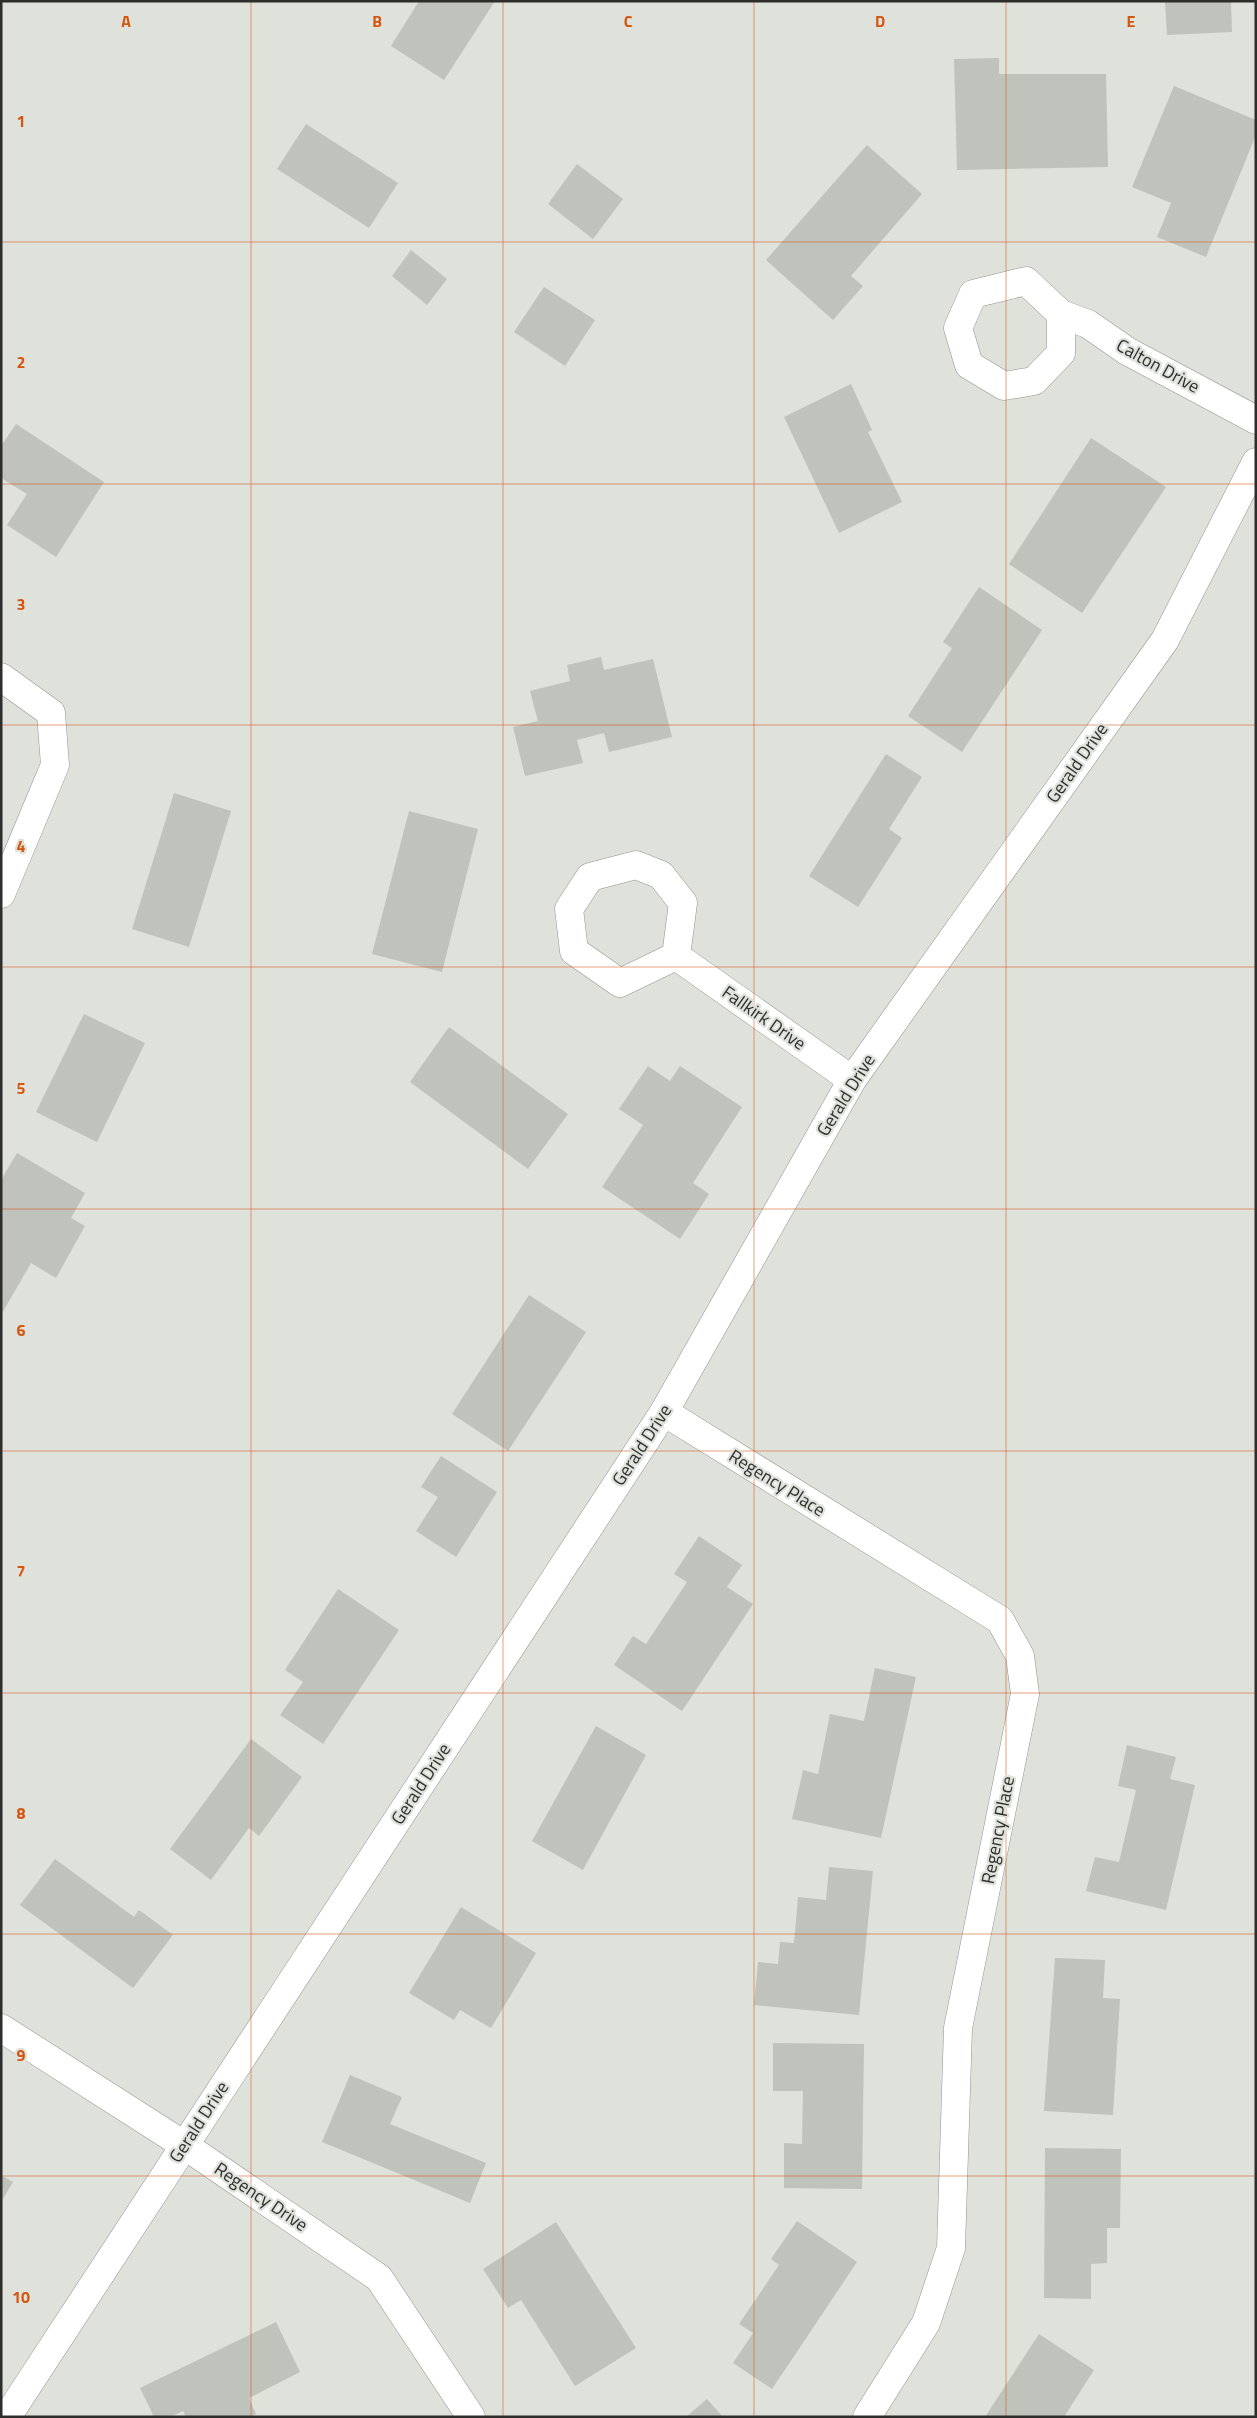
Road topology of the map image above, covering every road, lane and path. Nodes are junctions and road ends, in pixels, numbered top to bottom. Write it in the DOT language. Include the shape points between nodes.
graph roads {
  1 [pos="1061,314"];
  2 [pos="1256,420"];
  3 [pos="1256,462"];
  4 [pos="1,677"];
  5 [pos="1,894"];
  6 [pos="676,956"];
  7 [pos="852,1080"];
  8 [pos="664,1412"];
  9 [pos="1,2028"];
  10 [pos="184,2144"];
  11 [pos="8,2417"];
  12 [pos="471,2417"];
  13 [pos="866,2417"];
  1 -- 2 [label="street, Calton Drive" via="1088,324 1127,351"];
  3 -- 7 [label="street, Gerald Drive" via="1165,640"];
  4 -- 5 [label="street" via="51,713 55,765"];
  6 -- 6 [label="street" via="683,904 661,875 636,865 590,877 569,909 574,952 620,983"];
  6 -- 7 [label="street, Fallkirk Drive"];
  7 -- 8 [label="street, Gerald Drive"];
  8 -- 10 [label="street, Gerald Drive"];
  8 -- 13 [label="street, Regency Place" via="1000,1620 1020,1656 1025,1694 958,2028 951,2248 926,2323"];
  9 -- 10 [label="street, Regency Drive"];
  10 -- 11 [label="street, Gerald Drive"];
  10 -- 12 [label="street, Regency Drive" via="379,2278"];
}
